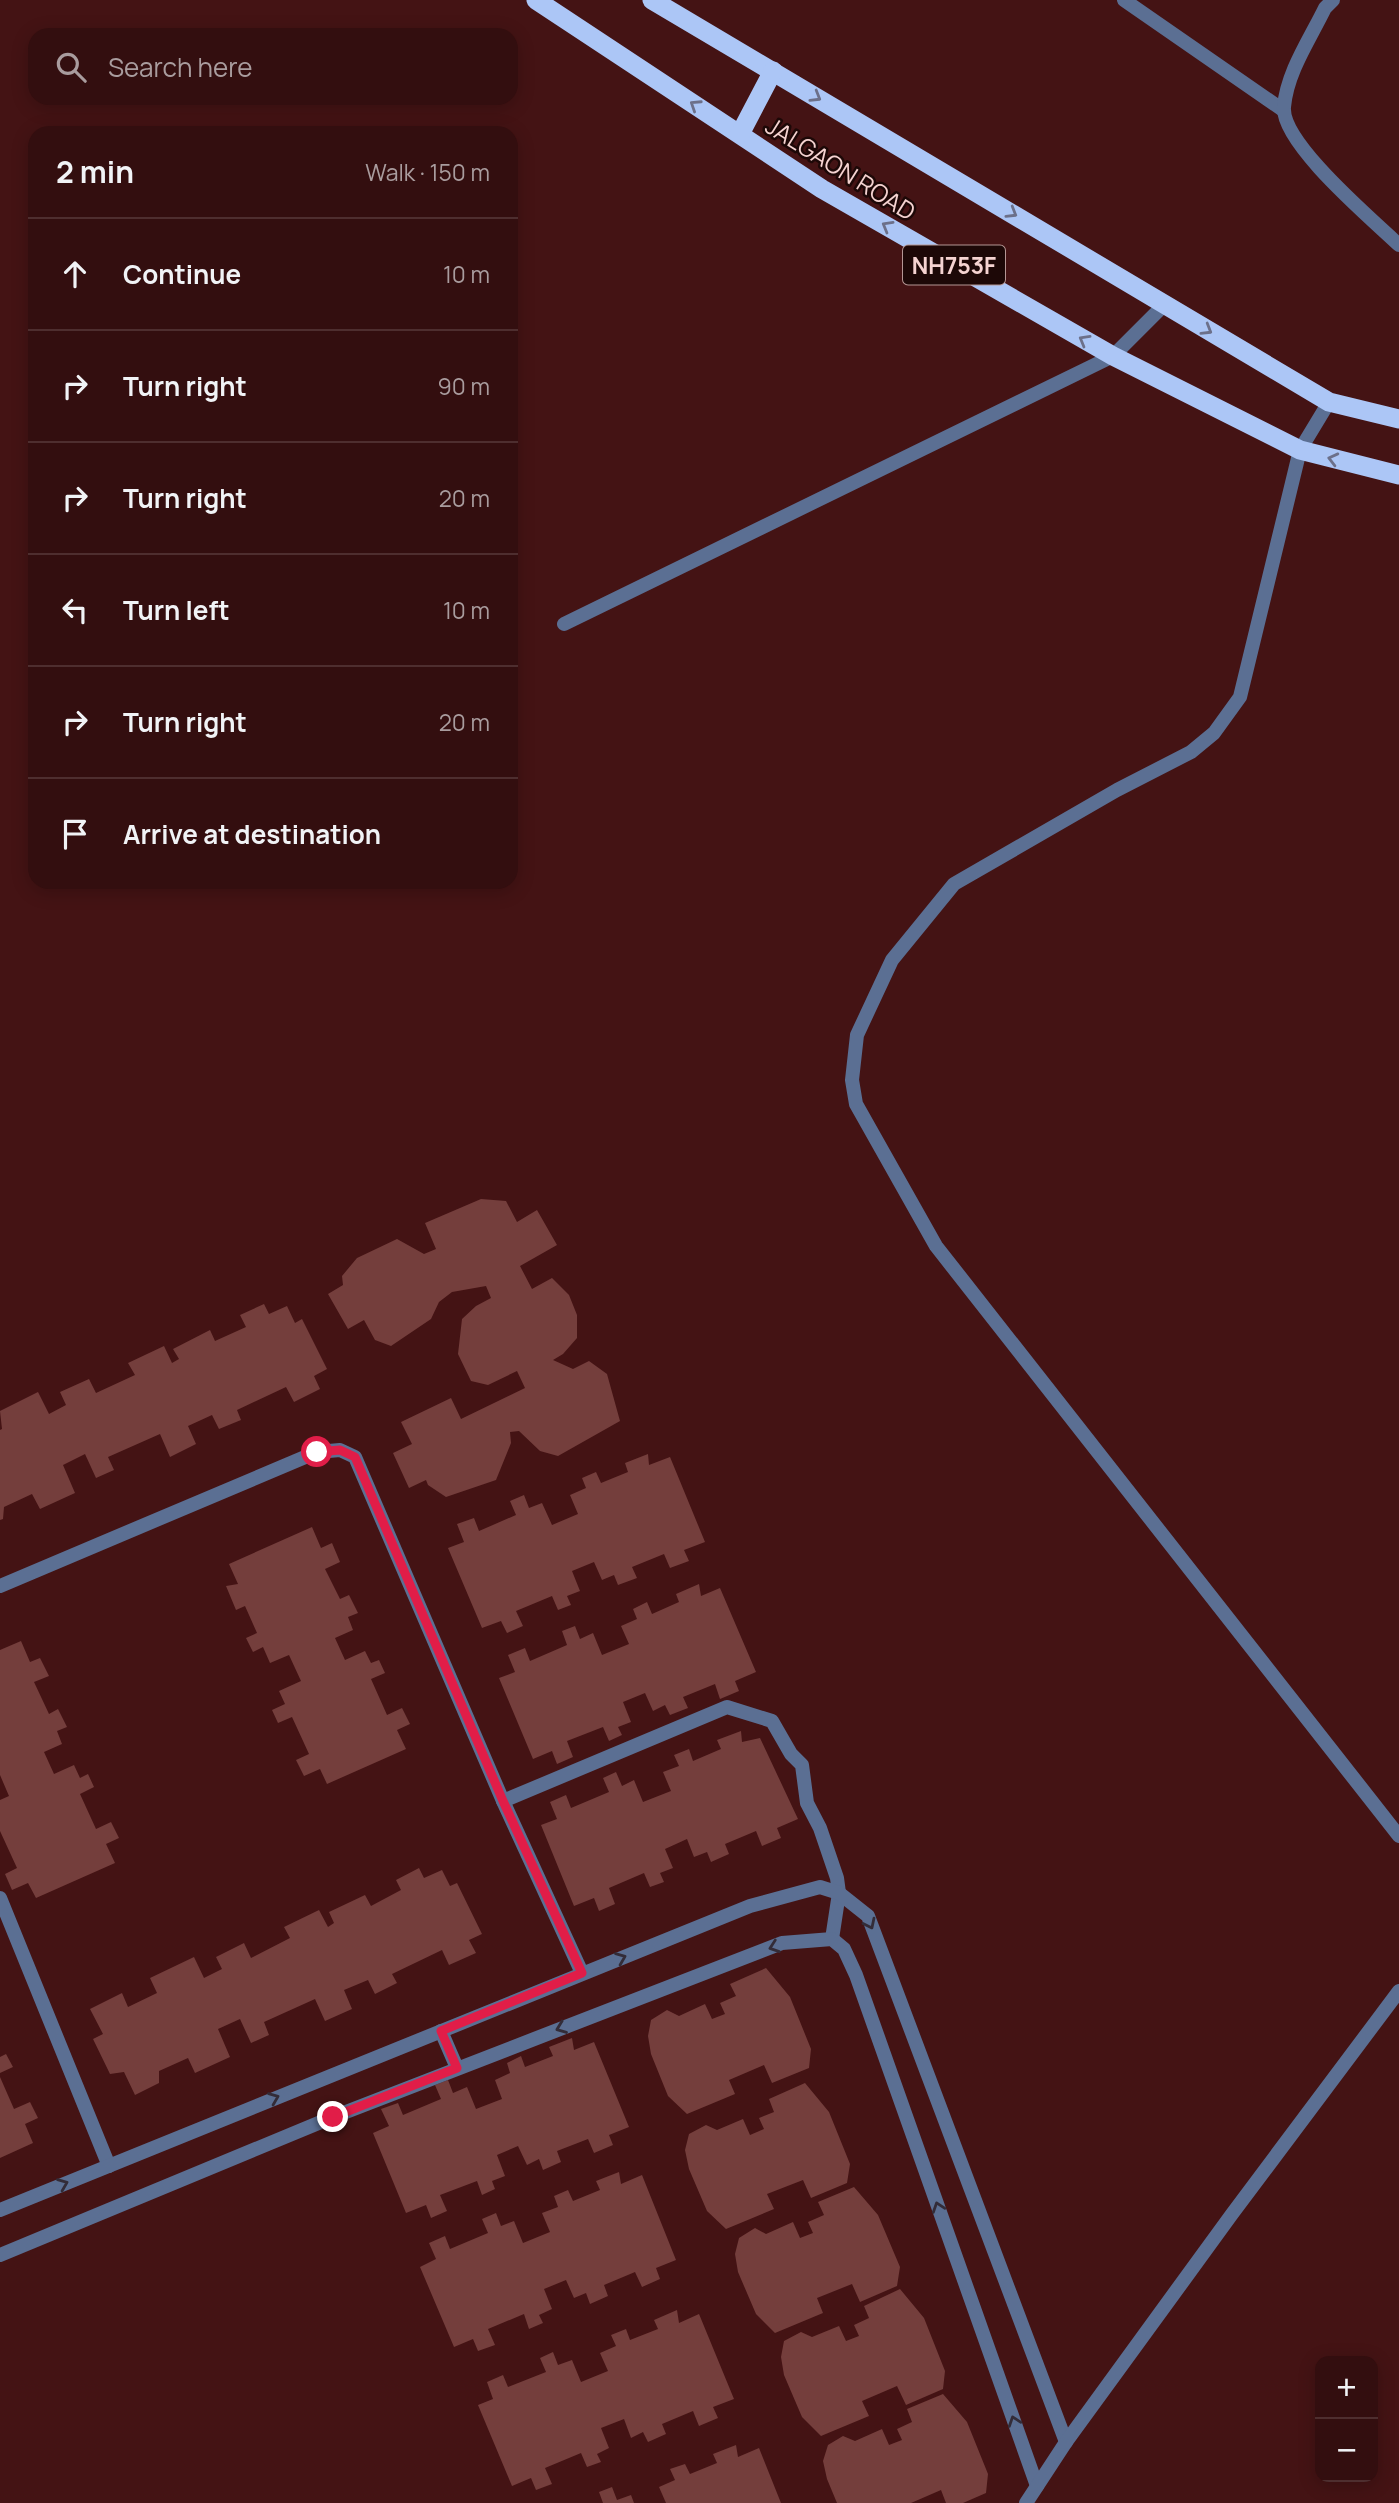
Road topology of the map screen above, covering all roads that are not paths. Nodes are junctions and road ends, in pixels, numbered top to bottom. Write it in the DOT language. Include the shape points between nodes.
graph roads {
  1 [pos="536,0"];
  2 [pos="652,0"];
  3 [pos="1124,0"];
  4 [pos="1329,3"];
  5 [pos="773,71"];
  6 [pos="1283,110"];
  7 [pos="740,134"];
  8 [pos="1399,245"];
  9 [pos="1165,304"];
  10 [pos="1113,356"];
  11 [pos="1329,402"];
  12 [pos="1399,419"];
  13 [pos="1300,450"];
  14 [pos="1399,475"];
  15 [pos="564,624"];
  16 [pos="0,1586"];
  17 [pos="503,1801"];
  18 [pos="1399,1836"];
  19 [pos="839,1893"];
  20 [pos="0,1898"];
  21 [pos="832,1938"];
  22 [pos="582,1973"];
  23 [pos="1399,1991"];
  24 [pos="441,2031"];
  25 [pos="457,2068"];
  26 [pos="110,2166"];
  27 [pos="0,2210"];
  28 [pos="0,2255"];
  29 [pos="1066,2442"];
  30 [pos="1037,2486"];
  31 [pos="1026,2503"];
  7 -- 1 [label="highway, JALGAON ROAD / NH753F, one-way"];
  2 -- 5 [label="highway, NH753F"];
  3 -- 6 [label="street"];
  4 -- 6 [label="street" via="1292,74"];
  5 -- 7 [label="highway"];
  5 -- 9 [label="highway, NH753F, one-way"];
  6 -- 8 [label="street" via="1294,137 1311,160"];
  10 -- 7 [label="highway, JALGAON ROAD / NH753F, one-way" via="822,189"];
  9 -- 10 [label="street"];
  9 -- 11 [label="highway, NH753F, one-way"];
  10 -- 13 [label="highway, JALGAON ROAD / NH753F"];
  10 -- 15 [label="street"];
  11 -- 12 [label="highway, NH753F"];
  11 -- 13 [label="street"];
  14 -- 13 [label="highway, JALGAON ROAD / NH753F, one-way"];
  13 -- 18 [label="street" via="1240,697 1214,733 1191,752 954,884 892,960 857,1035 852,1080 856,1104 936,1246"];
  16 -- 17 [label="street" via="317,1452 340,1450 355,1457"];
  17 -- 19 [label="street" via="727,1707 772,1721 802,1765 807,1802 820,1828"];
  17 -- 22 [label="street"];
  19 -- 21 [label="street"];
  22 -- 19 [label="street, one-way" via="750,1906 820,1887"];
  19 -- 29 [label="street, one-way" via="867,1916"];
  20 -- 26 [label="street"];
  21 -- 25 [label="street, one-way" via="782,1943"];
  30 -- 21 [label="street, one-way" via="856,1975 844,1949"];
  22 -- 24 [label="street"];
  23 -- 29 [label="street"];
  24 -- 25 [label="street"];
  26 -- 24 [label="street, one-way"];
  25 -- 28 [label="street"];
  27 -- 26 [label="street, one-way"];
  29 -- 30 [label="street"];
  30 -- 31 [label="street"];
}
